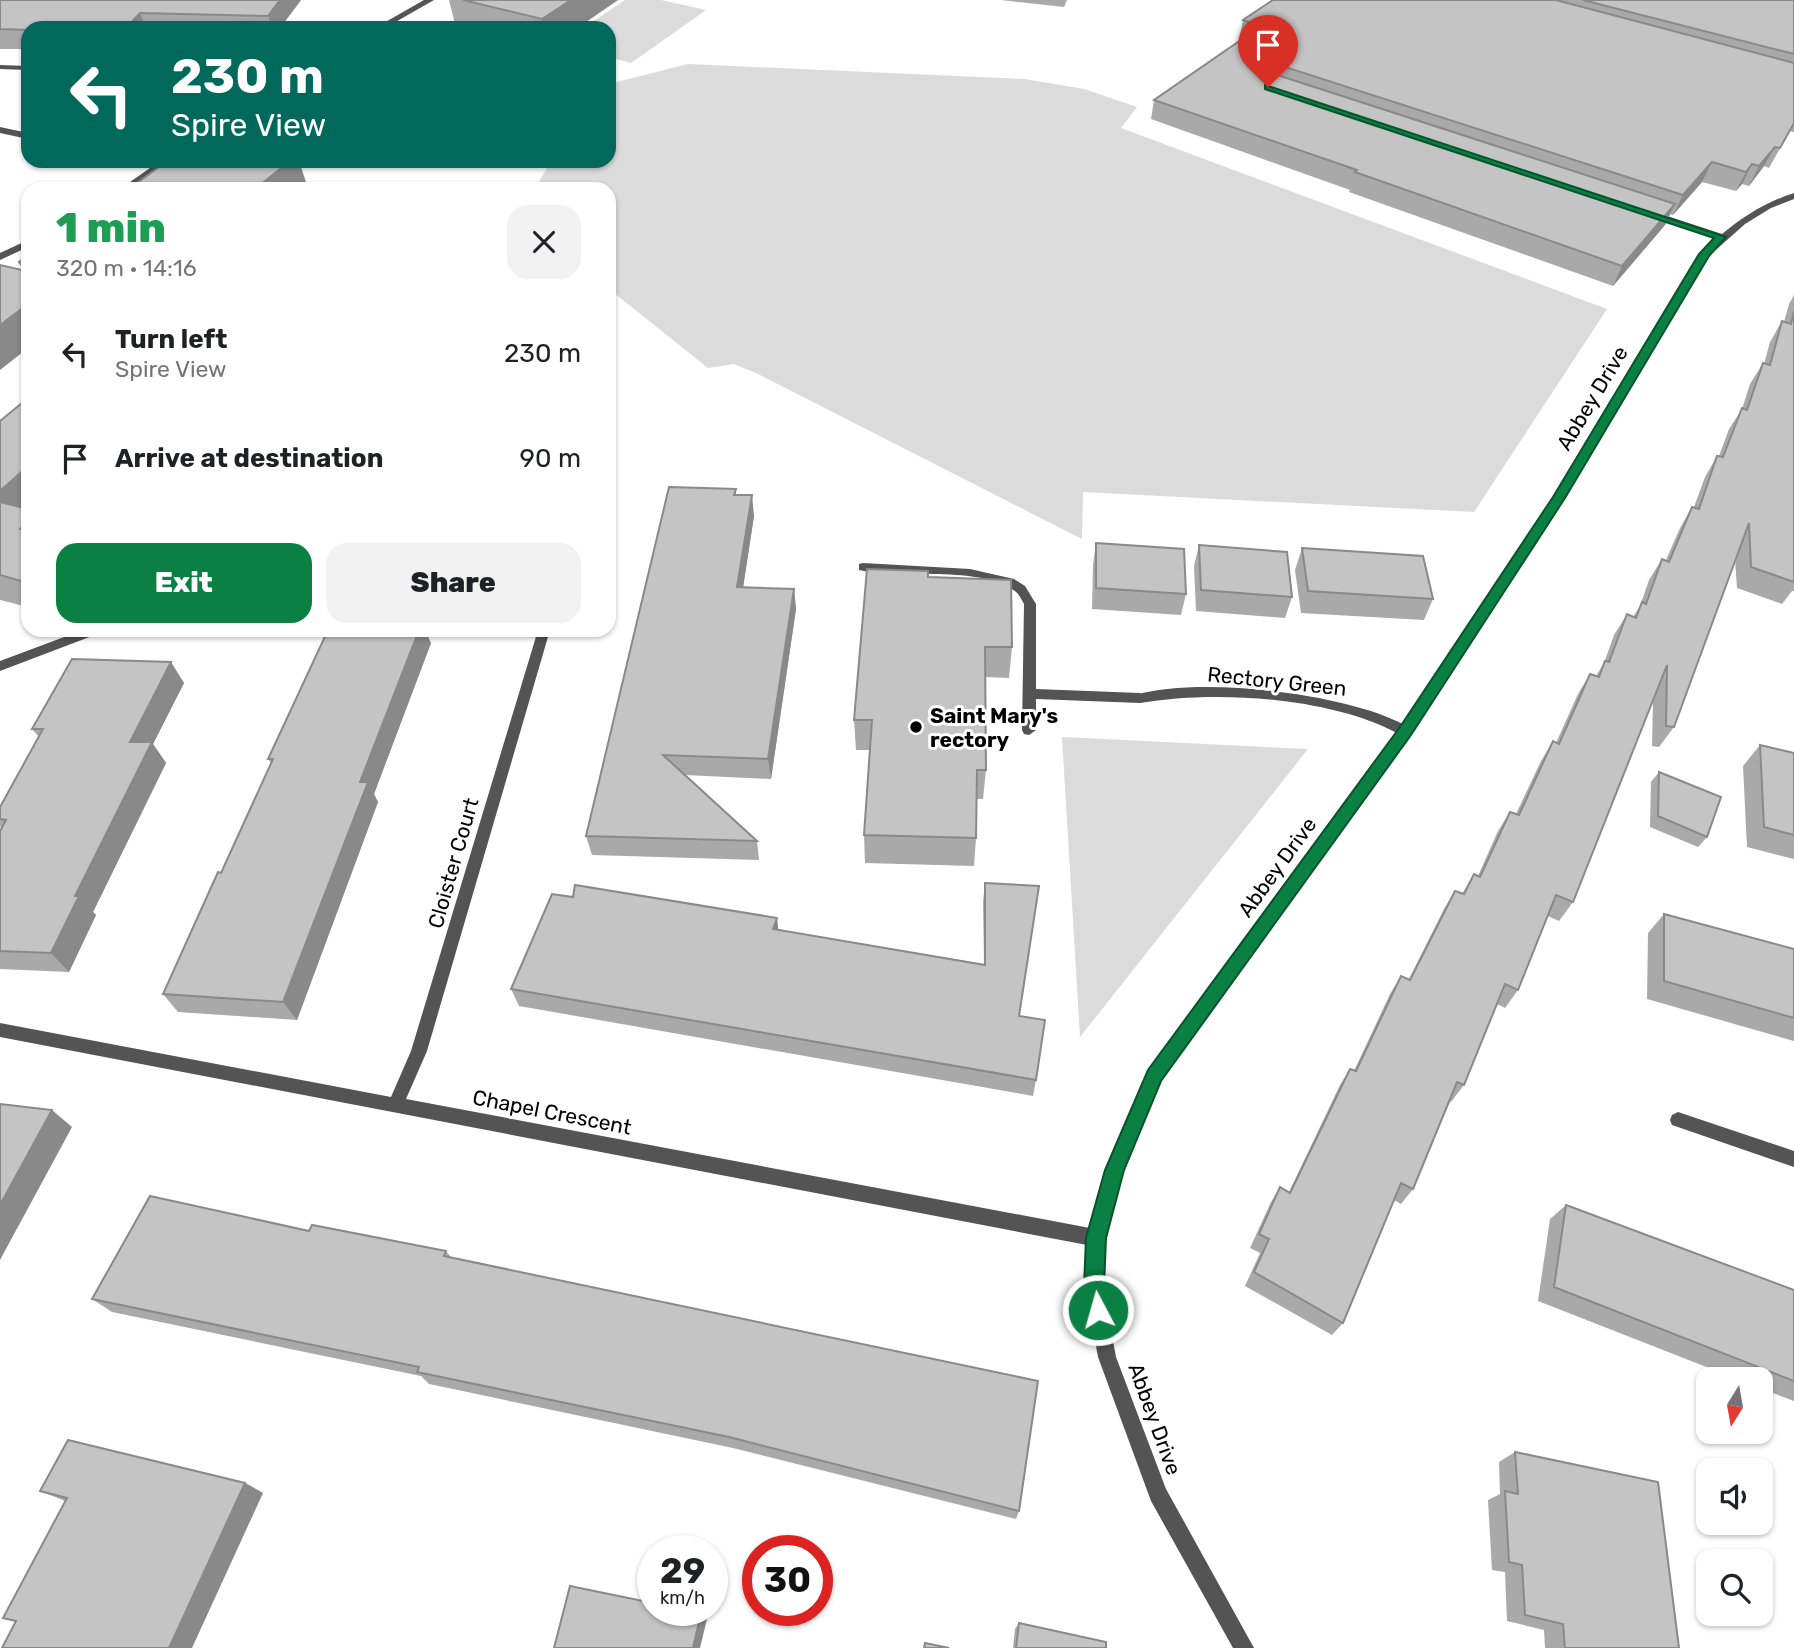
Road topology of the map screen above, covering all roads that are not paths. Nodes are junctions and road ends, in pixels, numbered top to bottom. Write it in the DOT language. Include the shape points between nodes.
graph roads {
  1 [pos="430,0"];
  2 [pos="392,21"];
  3 [pos="0,67"];
  4 [pos="21,68"];
  5 [pos="0,130"];
  6 [pos="21,134"];
  7 [pos="156,168"];
  8 [pos="134,182"];
  9 [pos="1794,196"];
  10 [pos="1637,209"];
  11 [pos="1721,237"];
  12 [pos="21,246"];
  13 [pos="0,257"];
  14 [pos="863,567"];
  15 [pos="77,637"];
  16 [pos="542,637"];
  17 [pos="0,666"];
  18 [pos="1029,694"];
  19 [pos="1029,730"];
  20 [pos="1405,731"];
  21 [pos="0,1030"];
  22 [pos="395,1106"];
  23 [pos="1678,1120"];
  24 [pos="1794,1159"];
  25 [pos="1096,1238"];
  26 [pos="1244,1648"];
  1 -- 2 [label="street"];
  3 -- 4 [label="street"];
  5 -- 6 [label="street"];
  7 -- 8 [label="street"];
  9 -- 11 [label="street, Abbey Drive" via="1768,206"];
  10 -- 11 [label="street"];
  11 -- 20 [label="street, Abbey Drive" via="1705,254 1559,498"];
  12 -- 13 [label="street"];
  14 -- 18 [label="street" via="929,569 1001,580 1021,589 1030,604"];
  15 -- 17 [label="street"];
  16 -- 22 [label="street, Cloister Court" via="419,1051"];
  18 -- 19 [label="street"];
  18 -- 20 [label="street, Rectory Green" via="1140,698 1181,692 1317,702 1366,713"];
  20 -- 25 [label="street, Abbey Drive" via="1154,1076 1114,1170"];
  21 -- 22 [label="street, Chapel Crescent"];
  22 -- 25 [label="street, Chapel Crescent"];
  23 -- 24 [label="street"];
  25 -- 26 [label="street, Abbey Drive" via="1094,1287 1107,1357 1158,1494"];
}
